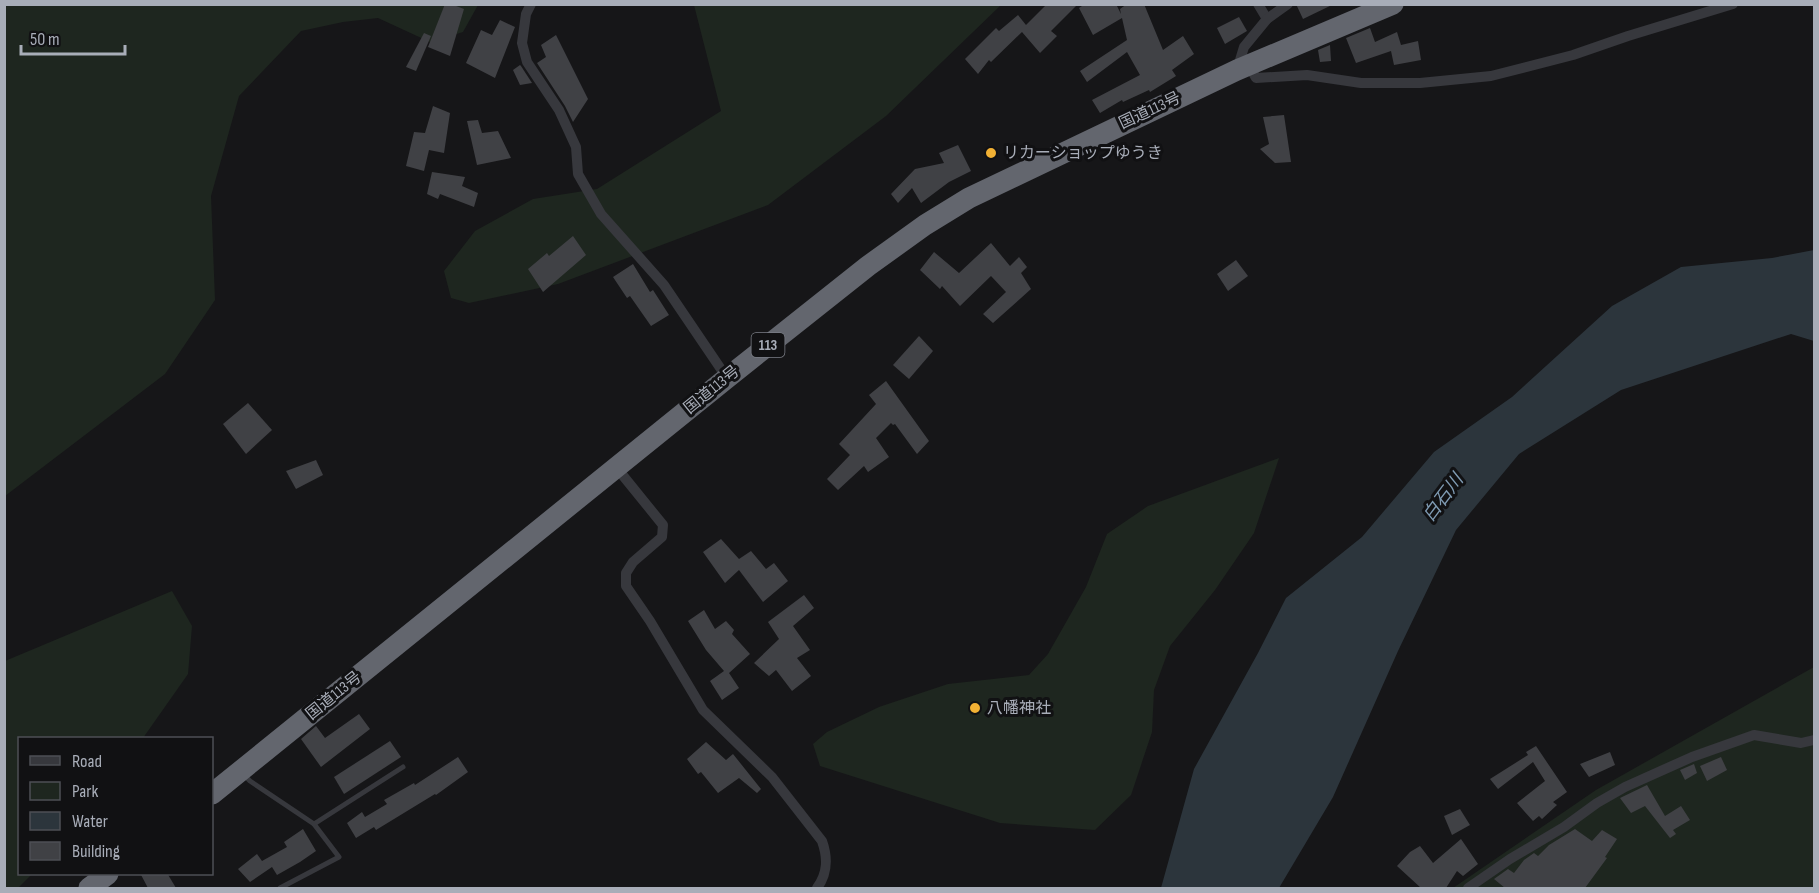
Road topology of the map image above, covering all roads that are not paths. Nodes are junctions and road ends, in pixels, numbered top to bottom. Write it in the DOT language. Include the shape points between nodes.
graph roads {
  1 [pos="531,4"];
  2 [pos="1258,4"];
  3 [pos="1287,4"];
  4 [pos="1393,4"];
  5 [pos="1733,4"];
  6 [pos="1267,20"];
  7 [pos="1243,68"];
  8 [pos="727,378"];
  9 [pos="616,467"];
  10 [pos="1815,740"];
  11 [pos="403,767"];
  12 [pos="241,771"];
  13 [pos="213,793"];
  14 [pos="314,824"];
  15 [pos="105,875"];
  16 [pos="89,888"];
  17 [pos="280,888"];
  18 [pos="817,888"];
  19 [pos="1468,888"];
  1 -- 8 [label="street" via="522,43 527,62 559,110 576,147 578,174 601,214 664,285"];
  2 -- 6 [label="street"];
  3 -- 6 [label="street"];
  4 -- 7 [label="highway, 国道113号 / 113"];
  5 -- 7 [label="street" via="1573,55 1491,76 1420,83 1361,83 1307,75 1256,78"];
  6 -- 7 [label="street" via="1244,47"];
  7 -- 8 [label="highway, 国道113号 / 113" via="960,203 868,266"];
  8 -- 9 [label="highway, 国道113号 / 113"];
  9 -- 12 [label="highway, 国道113号 / 113"];
  9 -- 18 [label="street" via="663,525 662,537 626,573 626,586 703,710 772,777 822,841 826,870"];
  10 -- 19 [label="street" via="1801,743 1754,735 1692,757 1597,803"];
  11 -- 14 [label="lane"];
  12 -- 13 [label="highway, 国道113号 / 113"];
  12 -- 14 [label="lane"];
  14 -- 17 [label="lane" via="339,857"];
  15 -- 16 [label="highway"];
}
